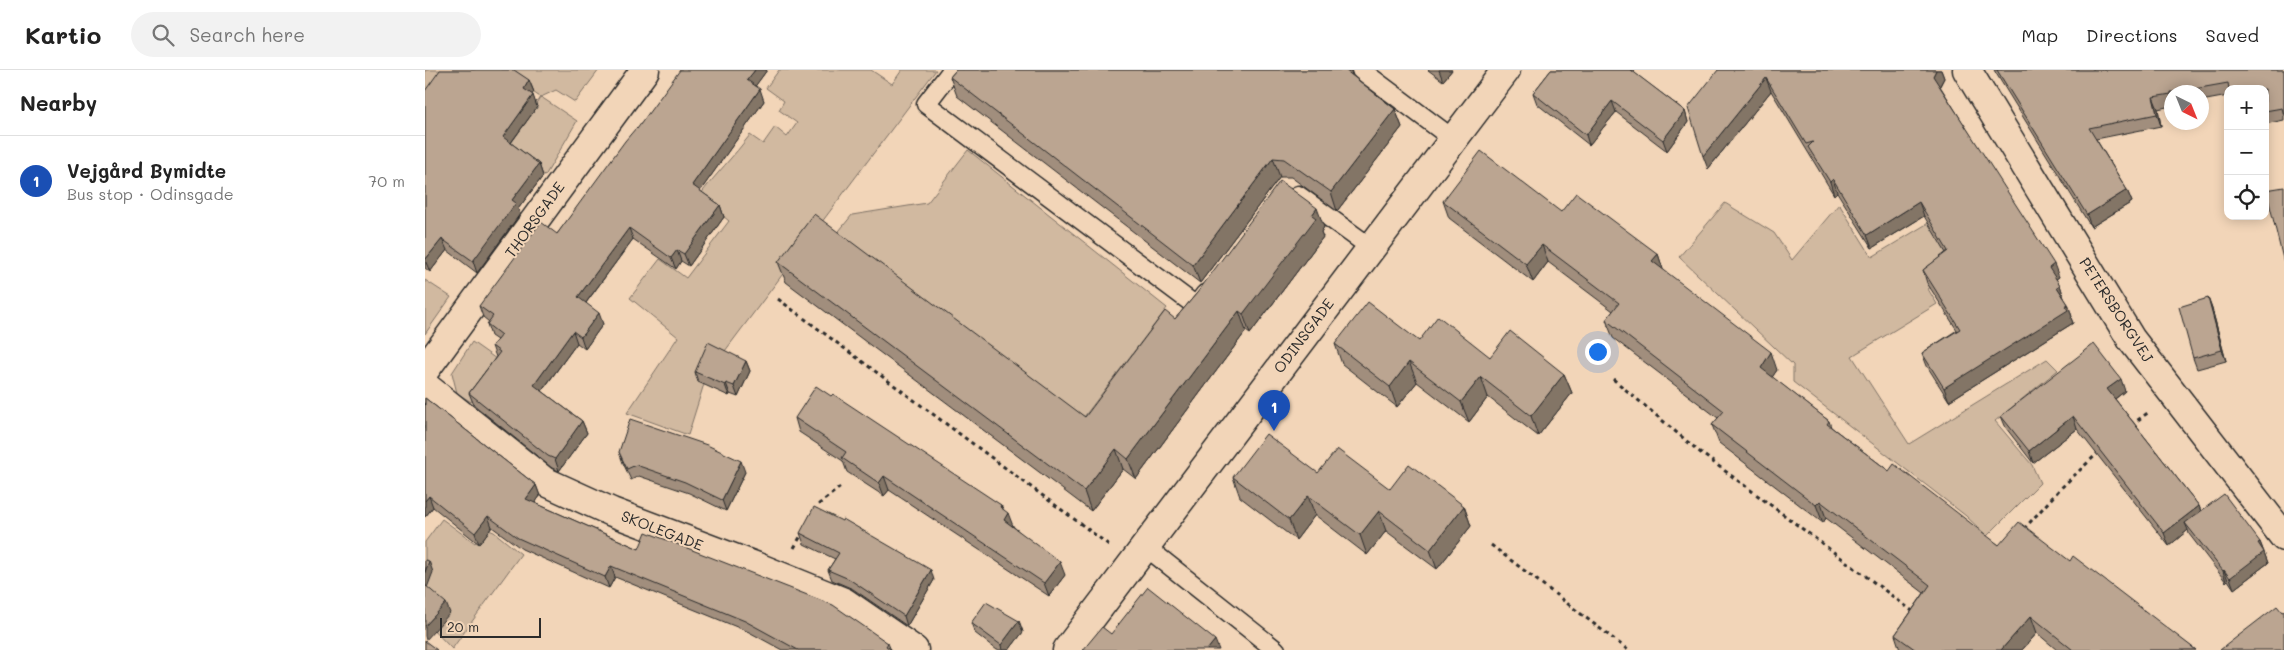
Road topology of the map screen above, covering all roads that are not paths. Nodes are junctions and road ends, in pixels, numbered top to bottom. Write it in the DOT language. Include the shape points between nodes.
graph roads {
  1 [pos="645,70"];
  2 [pos="951,70"];
  3 [pos="1361,70"];
  4 [pos="1506,70"];
  5 [pos="1967,70"];
  6 [pos="1453,139"];
  7 [pos="1279,194"];
  8 [pos="1370,247"];
  9 [pos="1214,282"];
  10 [pos="425,370"];
  11 [pos="425,386"];
  12 [pos="2284,537"];
  13 [pos="1139,555"];
  14 [pos="914,650"];
  15 [pos="1067,650"];
  16 [pos="1276,650"];
  1 -- 10 [label="street, THORSGADE"];
  2 -- 9 [label="lane" via="926,104 1196,306"];
  3 -- 6 [label="lane"];
  4 -- 6 [label="street, ODINSGADE"];
  5 -- 12 [label="street, PETERSBORGVEJ" via="2131,339"];
  6 -- 8 [label="street, ODINSGADE"];
  7 -- 8 [label="lane" via="1285,186"];
  8 -- 13 [label="street, ODINSGADE"];
  11 -- 14 [label="street, SKOLEGADE" via="544,481 612,512 844,602"];
  13 -- 15 [label="street, ODINSGADE"];
  13 -- 16 [label="lane"];
}
